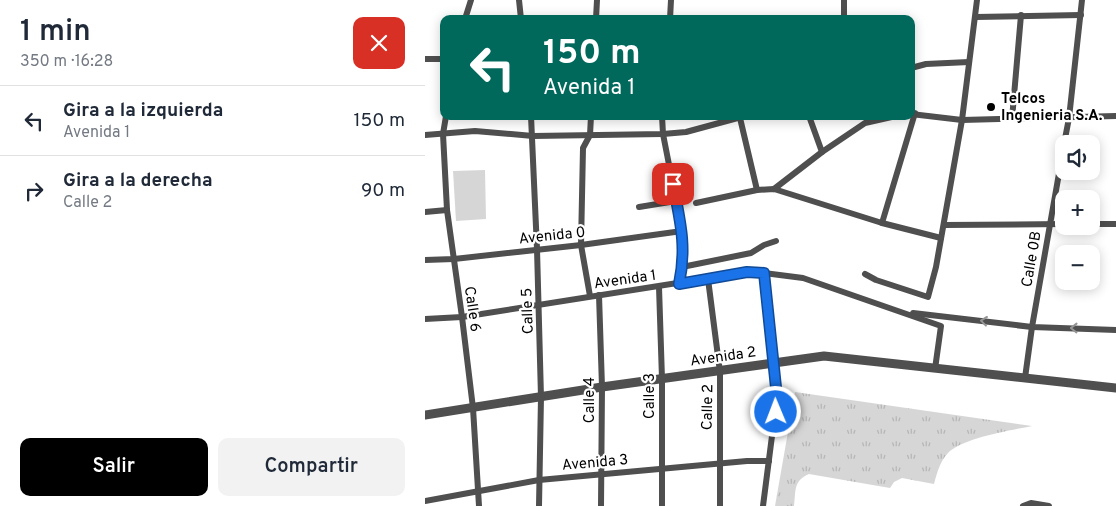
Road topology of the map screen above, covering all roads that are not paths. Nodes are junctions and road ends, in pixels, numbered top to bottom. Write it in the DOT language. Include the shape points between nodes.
graph roads {
  1 [pos="471,0"];
  2 [pos="519,0"];
  3 [pos="597,0"];
  4 [pos="671,0"];
  5 [pos="844,0"];
  6 [pos="977,0"];
  7 [pos="1082,0"];
  8 [pos="466,15"];
  9 [pos="521,15"];
  10 [pos="596,15"];
  11 [pos="670,15"];
  12 [pos="844,15"];
  13 [pos="1021,15"];
  14 [pos="1081,15"];
  15 [pos="975,16"];
  16 [pos="440,58"];
  17 [pos="425,59"];
  18 [pos="969,62"];
  19 [pos="915,67"];
  20 [pos="915,113"];
  21 [pos="1116,116"];
  22 [pos="1069,118"];
  23 [pos="1012,119"];
  24 [pos="445,120"];
  25 [pos="531,120"];
  26 [pos="591,120"];
  27 [pos="662,120"];
  28 [pos="732,120"];
  29 [pos="744,120"];
  30 [pos="810,120"];
  31 [pos="878,120"];
  32 [pos="911,120"];
  33 [pos="962,120"];
  34 [pos="443,134"];
  35 [pos="663,134"];
  36 [pos="425,135"];
  37 [pos="590,135"];
  38 [pos="1066,135"];
  39 [pos="533,136"];
  40 [pos="822,152"];
  41 [pos="1058,180"];
  42 [pos="774,189"];
  43 [pos="757,190"];
  44 [pos="676,201"];
  45 [pos="696,203"];
  46 [pos="639,207"];
  47 [pos="447,210"];
  48 [pos="425,212"];
  49 [pos="882,223"];
  50 [pos="1100,224"];
  51 [pos="1116,224"];
  52 [pos="944,225"];
  53 [pos="1050,225"];
  54 [pos="1055,225"];
  55 [pos="682,231"];
  56 [pos="941,238"];
  57 [pos="776,241"];
  58 [pos="581,245"];
  59 [pos="537,249"];
  60 [pos="454,259"];
  61 [pos="425,260"];
  62 [pos="682,267"];
  63 [pos="764,273"];
  64 [pos="865,274"];
  65 [pos="708,279"];
  66 [pos="679,284"];
  67 [pos="659,287"];
  68 [pos="599,295"];
  69 [pos="590,296"];
  70 [pos="539,305"];
  71 [pos="903,312"];
  72 [pos="462,317"];
  73 [pos="425,319"];
  74 [pos="1032,328"];
  75 [pos="1116,330"];
  76 [pos="774,362"];
  77 [pos="935,369"];
  78 [pos="720,372"];
  79 [pos="1025,378"];
  80 [pos="662,379"];
  81 [pos="603,387"];
  82 [pos="1116,388"];
  83 [pos="541,397"];
  84 [pos="473,408"];
  85 [pos="425,415"];
  86 [pos="769,461"];
  87 [pos="719,465"];
  88 [pos="662,470"];
  89 [pos="601,474"];
  90 [pos="539,480"];
  91 [pos="479,490"];
  92 [pos="425,501"];
  93 [pos="479,506"];
  94 [pos="539,506"];
  95 [pos="601,506"];
  96 [pos="662,506"];
  97 [pos="720,506"];
  98 [pos="763,506"];
  99 [pos="1023,506"];
  100 [pos="1049,506"];
  1 -- 8 [label="street"];
  2 -- 9 [label="street"];
  3 -- 10 [label="street"];
  4 -- 11 [label="street"];
  5 -- 12 [label="street"];
  6 -- 15 [label="street"];
  7 -- 14 [label="street, Calle 0B"];
  13 -- 14 [label="street"];
  13 -- 15 [label="street"];
  13 -- 23 [label="street"];
  14 -- 22 [label="street, Calle 0B"];
  15 -- 18 [label="street"];
  16 -- 17 [label="street"];
  18 -- 19 [label="street"];
  18 -- 33 [label="street"];
  20 -- 33 [label="street"];
  21 -- 22 [label="street"];
  22 -- 23 [label="street"];
  22 -- 38 [label="street, Calle 0B"];
  23 -- 33 [label="street"];
  24 -- 34 [label="street, Calle 6"];
  25 -- 39 [label="street, Calle 5"];
  26 -- 37 [label="street"];
  27 -- 35 [label="street"];
  28 -- 35 [label="street" via="686,132"];
  29 -- 43 [label="street"];
  30 -- 40 [label="street"];
  31 -- 40 [label="street" via="865,123"];
  32 -- 49 [label="street"];
  33 -- 52 [label="street"];
  34 -- 36 [label="street"];
  34 -- 39 [label="street" via="475,132"];
  34 -- 47 [label="street, Calle 6"];
  35 -- 37 [label="street"];
  35 -- 44 [label="street"];
  37 -- 39 [label="street"];
  37 -- 58 [label="street" via="583,148"];
  39 -- 59 [label="street, Calle 5"];
  40 -- 42 [label="street"];
  41 -- 53 [label="street, Calle 0B"];
  42 -- 43 [label="street"];
  42 -- 49 [label="street"];
  43 -- 45 [label="street"];
  44 -- 46 [label="street"];
  44 -- 55 [label="street"];
  47 -- 48 [label="street"];
  47 -- 60 [label="street, Calle 6"];
  49 -- 56 [label="street"];
  50 -- 51 [label="street"];
  52 -- 53 [label="street"];
  52 -- 56 [label="street"];
  53 -- 54 [label="street"];
  53 -- 74 [label="street, Calle 0B"];
  55 -- 58 [label="street, Avenida 0"];
  55 -- 62 [label="street"];
  56 -- 64 [label="street" via="928,297"];
  57 -- 62 [label="street" via="751,252"];
  58 -- 59 [label="street, Avenida 0"];
  58 -- 69 [label="street"];
  59 -- 60 [label="street, Avenida 0"];
  59 -- 70 [label="street, Calle 5"];
  60 -- 61 [label="street, Avenida 0"];
  60 -- 72 [label="street, Calle 6"];
  62 -- 66 [label="street"];
  63 -- 65 [label="street, Avenida 1" via="747,272"];
  63 -- 71 [label="street, Avenida 1" via="803,278"];
  63 -- 76 [label="street"];
  65 -- 66 [label="street, Avenida 1"];
  65 -- 78 [label="street, Calle 2"];
  66 -- 67 [label="street, Avenida 1"];
  67 -- 68 [label="street, Avenida 1"];
  67 -- 80 [label="street, Calle 3"];
  68 -- 69 [label="street, Avenida 1"];
  68 -- 81 [label="street, Calle 4"];
  69 -- 70 [label="street, Avenida 1"];
  70 -- 72 [label="street, Avenida 1"];
  70 -- 83 [label="street, Calle 5"];
  74 -- 71 [label="street, one-way"];
  71 -- 77 [label="street, Avenida 1" via="941,326"];
  72 -- 73 [label="street, Avenida 1"];
  72 -- 84 [label="street, Calle 6"];
  75 -- 74 [label="street, one-way"];
  74 -- 79 [label="street, Calle 0B"];
  76 -- 77 [label="street, Avenida 2" via="833,357"];
  76 -- 78 [label="street, Avenida 2"];
  76 -- 86 [label="street" via="777,404"];
  77 -- 79 [label="street, Avenida 2"];
  78 -- 80 [label="street, Avenida 2"];
  78 -- 87 [label="street, Calle 2"];
  79 -- 82 [label="street, Avenida 2"];
  80 -- 81 [label="street, Avenida 2"];
  80 -- 88 [label="street, Calle 3"];
  81 -- 83 [label="street, Avenida 2"];
  81 -- 89 [label="street, Calle 4"];
  83 -- 84 [label="street, Avenida 2"];
  83 -- 90 [label="street, Calle 5"];
  84 -- 85 [label="street, Avenida 2"];
  84 -- 91 [label="street, Calle 6"];
  86 -- 87 [label="street, Avenida 3"];
  86 -- 98 [label="street"];
  87 -- 88 [label="street, Avenida 3"];
  87 -- 97 [label="street, Calle 2"];
  88 -- 89 [label="street, Avenida 3"];
  88 -- 96 [label="street, Calle 3"];
  89 -- 90 [label="street, Avenida 3"];
  89 -- 95 [label="street, Calle 4"];
  90 -- 91 [label="street, Avenida 3"];
  90 -- 94 [label="street, Calle 5"];
  91 -- 92 [label="street, Avenida 3"];
  91 -- 93 [label="street, Calle 6"];
  99 -- 100 [label="street" via="1031,503"];
}
